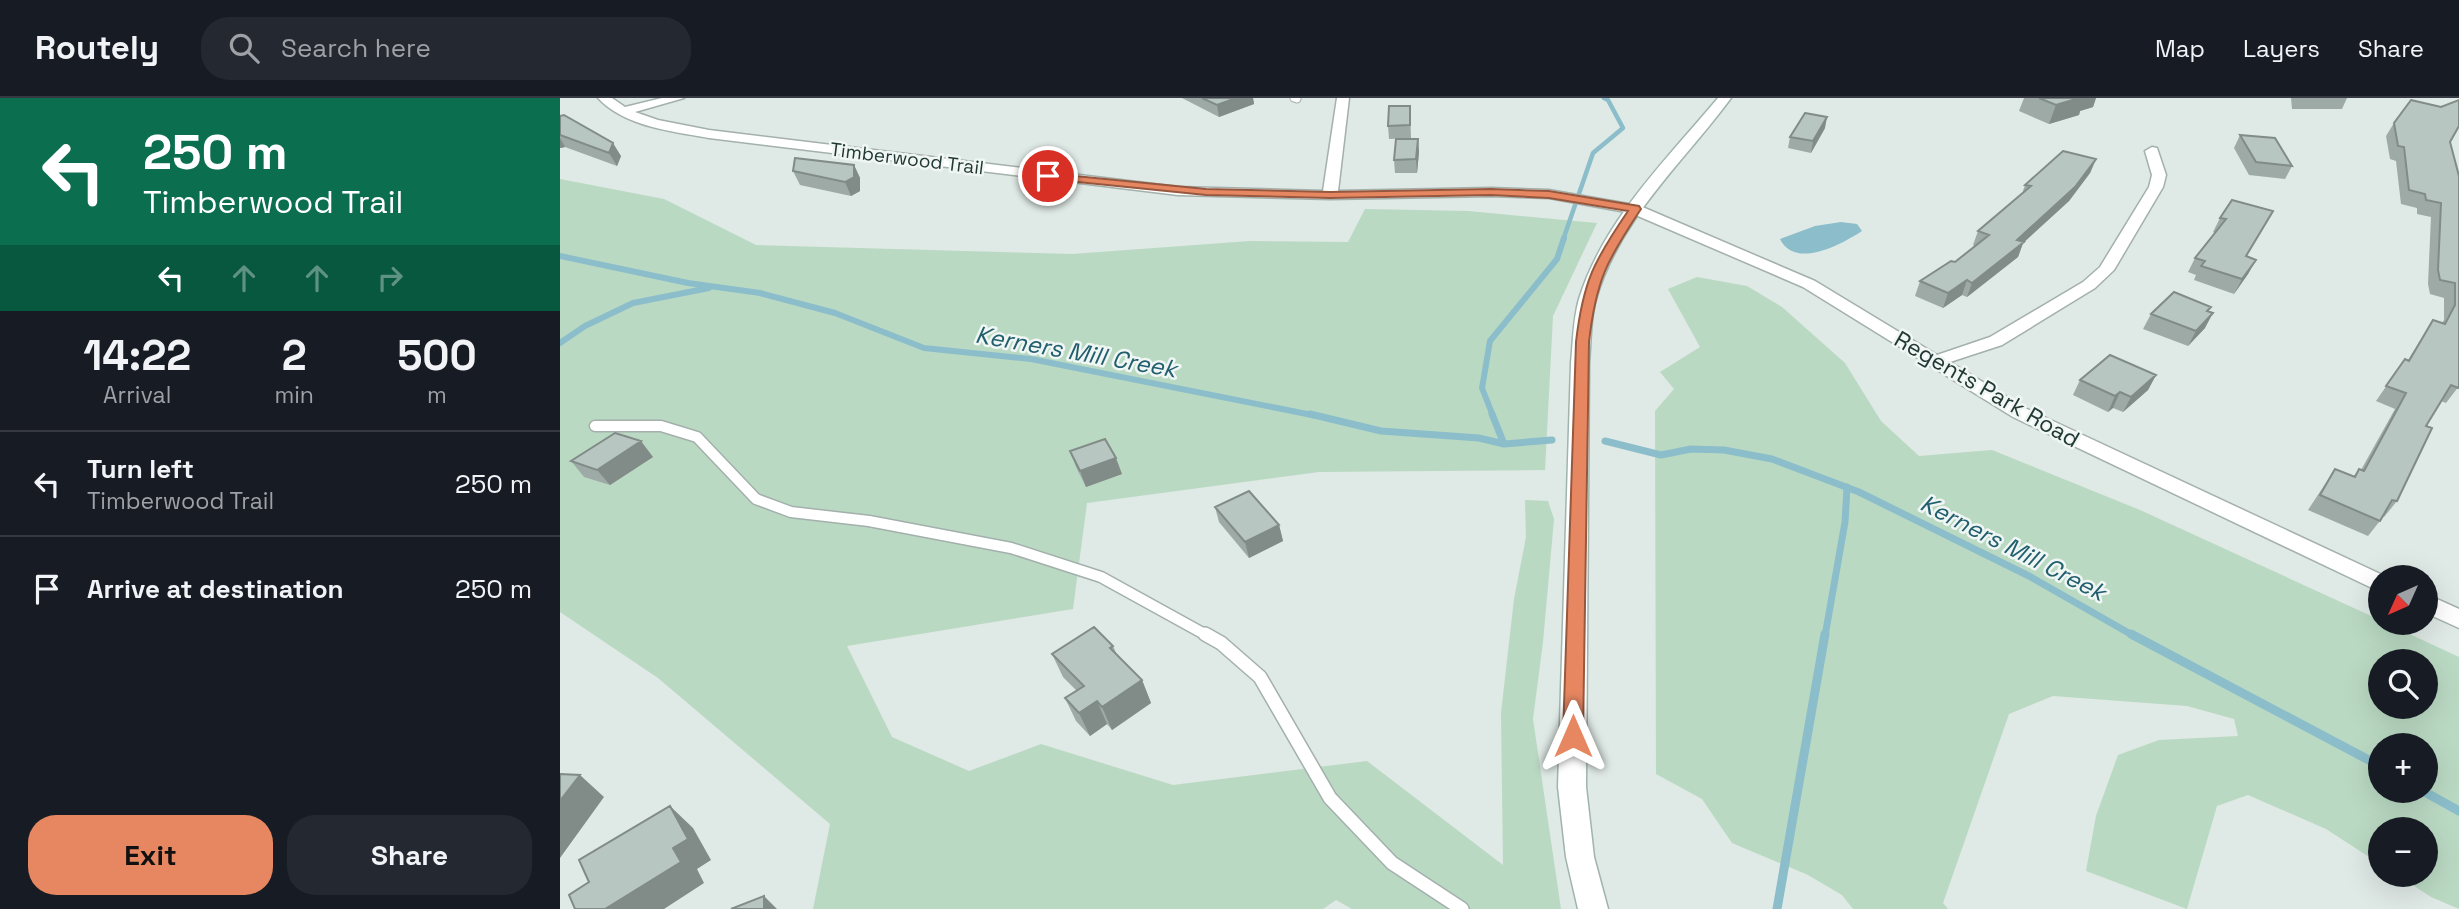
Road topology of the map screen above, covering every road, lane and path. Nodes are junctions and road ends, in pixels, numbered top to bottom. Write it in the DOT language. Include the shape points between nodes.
graph roads {
  1 [pos="604,98"];
  2 [pos="678,98"];
  3 [pos="1343,98"];
  4 [pos="1724,98"];
  5 [pos="623,111"];
  6 [pos="2152,152"];
  7 [pos="1330,195"];
  8 [pos="1635,209"];
  9 [pos="1936,361"];
  10 [pos="595,426"];
  11 [pos="2368,576"];
  12 [pos="2438,609"];
  13 [pos="2459,619"];
  14 [pos="1462,909"];
  15 [pos="1593,909"];
  1 -- 5 [label="street, Timberwood Trail"];
  2 -- 5 [label="street"];
  3 -- 7 [label="street"];
  4 -- 8 [label="street"];
  5 -- 7 [label="street, Timberwood Trail" via="654,123 709,134 1101,182 1178,191"];
  6 -- 9 [label="street" via="2159,175 2156,187 2106,270 2022,328"];
  7 -- 8 [label="street, Timberwood Trail" via="1549,194"];
  8 -- 9 [label="street, Regents Park Road" via="1809,284"];
  8 -- 15 [label="street" via="1602,259 1587,299 1580,363 1572,787 1580,857"];
  9 -- 11 [label="street, Regents Park Road" via="2032,418"];
  10 -- 14 [label="lane" via="661,426 697,437 756,499 791,512 869,521 1011,548 1101,578 1221,643 1259,677 1330,798 1392,863"];
  12 -- 13 [label="street"];
}
